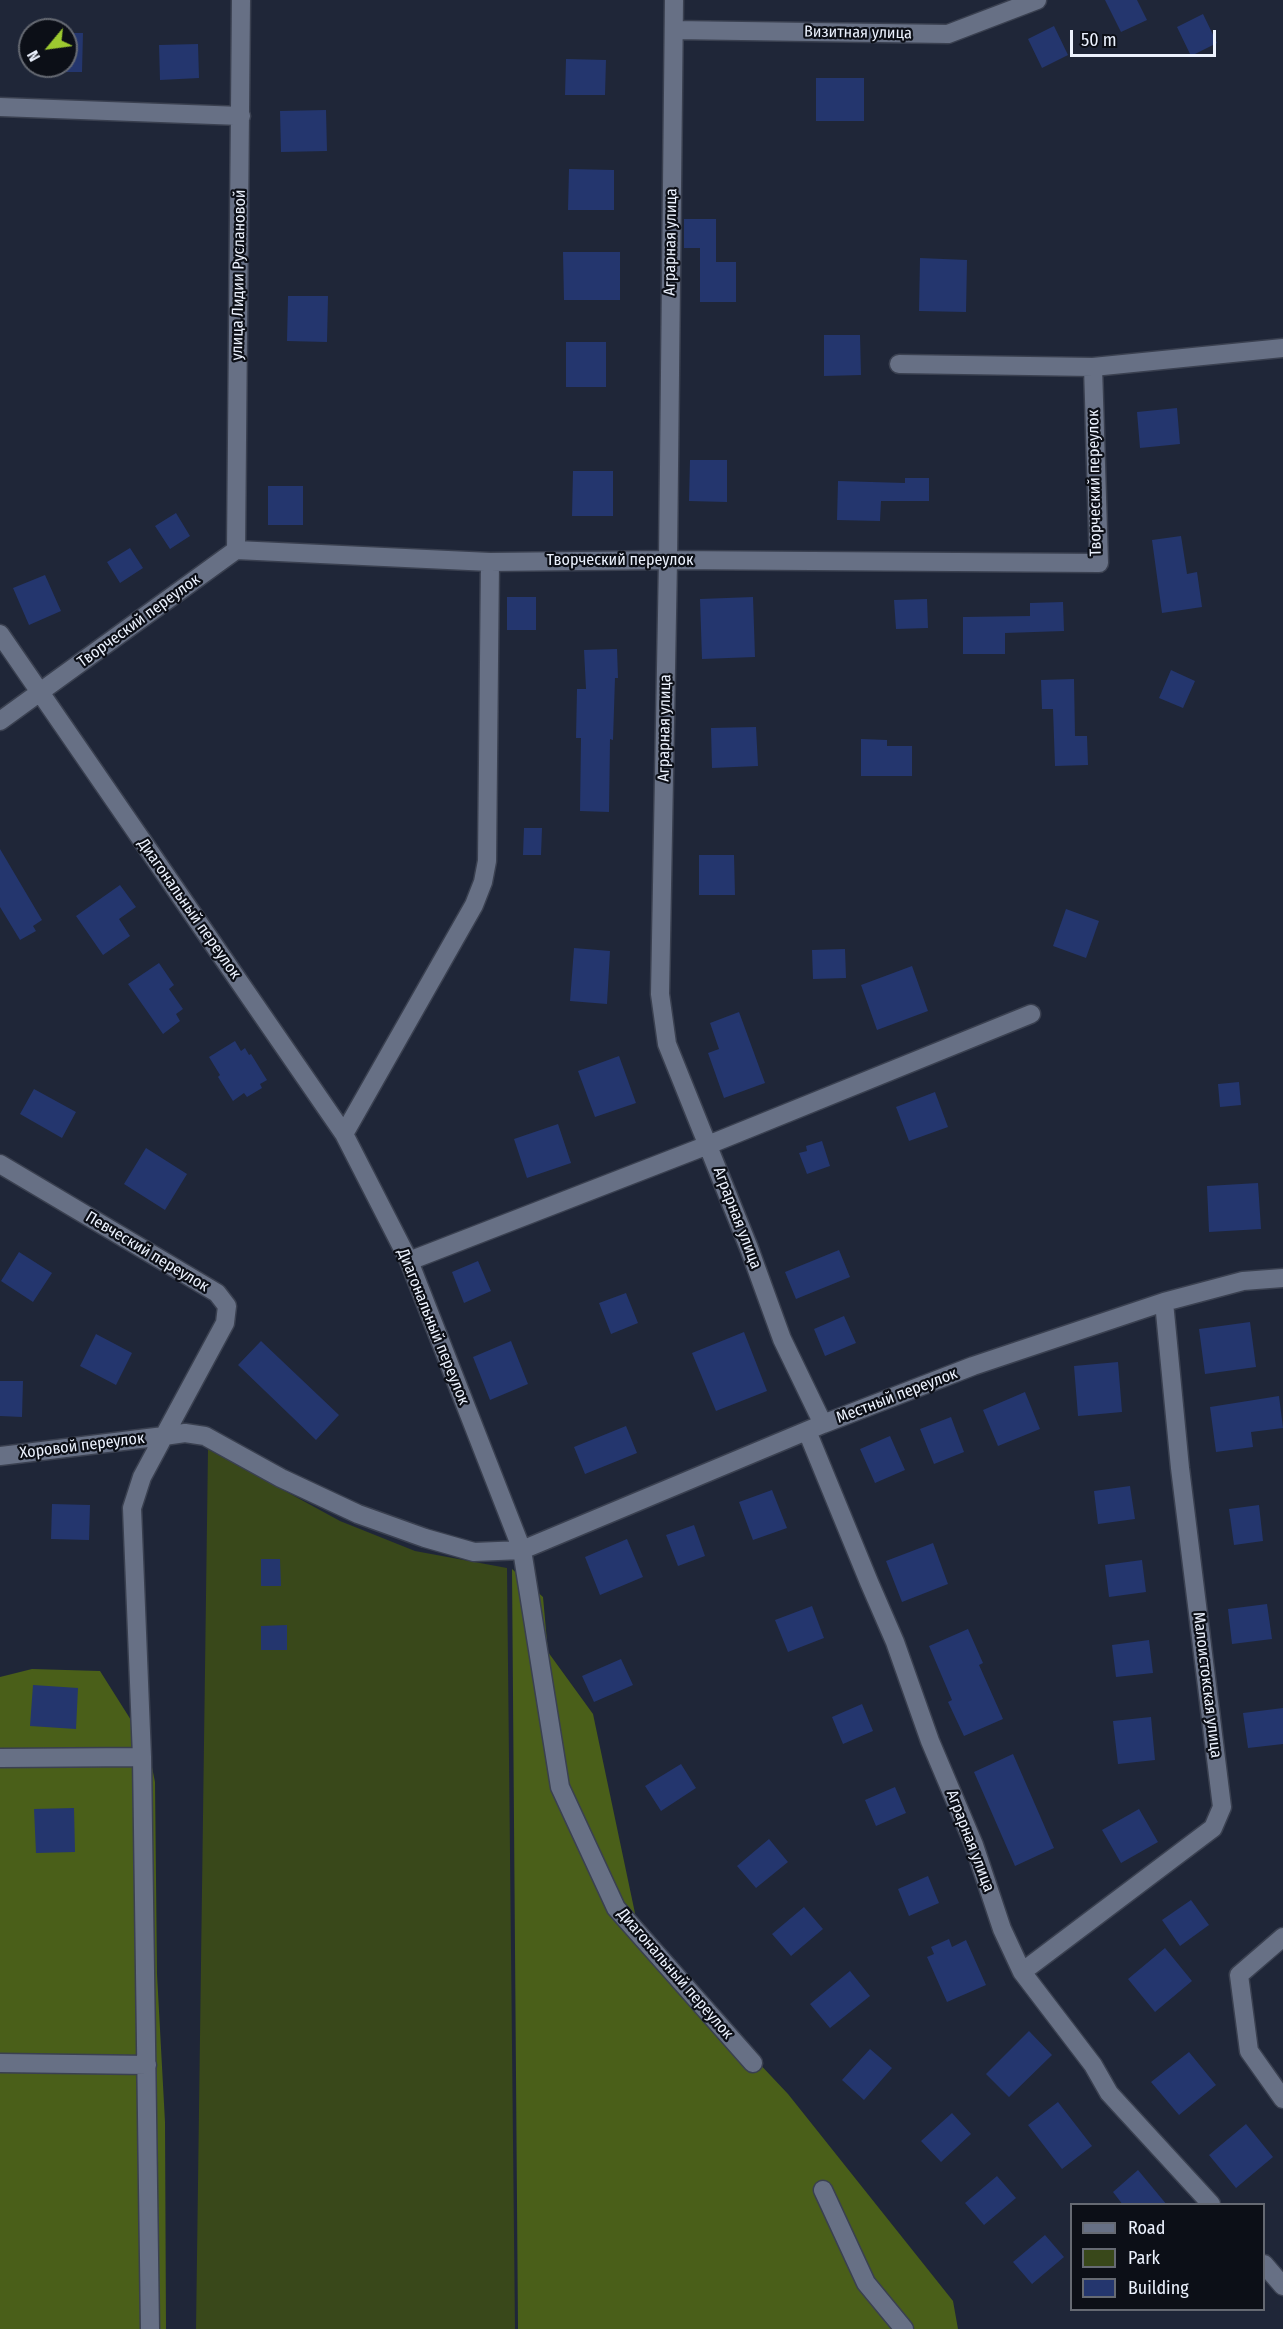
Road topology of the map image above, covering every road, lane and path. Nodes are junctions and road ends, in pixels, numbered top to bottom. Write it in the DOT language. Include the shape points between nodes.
graph roads {
  1 [pos="241,0"];
  2 [pos="674,0"];
  3 [pos="1037,0"];
  4 [pos="674,30"];
  5 [pos="0,107"];
  6 [pos="241,116"];
  7 [pos="1283,348"];
  8 [pos="898,364"];
  9 [pos="1093,367"];
  10 [pos="236,550"];
  11 [pos="668,560"];
  12 [pos="490,562"];
  13 [pos="0,634"];
  14 [pos="40,694"];
  15 [pos="0,721"];
  16 [pos="1031,1014"];
  17 [pos="344,1134"];
  18 [pos="708,1145"];
  19 [pos="0,1164"];
  20 [pos="409,1261"];
  21 [pos="1283,1278"];
  22 [pos="1164,1302"];
  23 [pos="815,1427"];
  24 [pos="164,1436"];
  25 [pos="0,1456"];
  26 [pos="522,1550"];
  27 [pos="142,1757"];
  28 [pos="0,1758"];
  29 [pos="1283,1937"];
  30 [pos="1022,1972"];
  31 [pos="0,2062"];
  32 [pos="753,2063"];
  33 [pos="147,2065"];
  34 [pos="1283,2099"];
  35 [pos="823,2190"];
  36 [pos="1209,2203"];
  37 [pos="1265,2266"];
  38 [pos="1283,2286"];
  39 [pos="150,2329"];
  40 [pos="904,2329"];
  1 -- 6 [label="street, улица Лидии Руслановой"];
  2 -- 4 [label="street, Аграрная улица"];
  3 -- 4 [label="street, Визитная улица" via="948,34"];
  4 -- 11 [label="street, Аграрная улица"];
  5 -- 6 [label="street"];
  6 -- 10 [label="street, улица Лидии Руслановой"];
  7 -- 9 [label="street"];
  8 -- 9 [label="street"];
  9 -- 11 [label="street, Творческий переулок" via="1099,563"];
  10 -- 12 [label="street, Творческий переулок"];
  10 -- 14 [label="street, Творческий переулок"];
  11 -- 12 [label="street, Творческий переулок"];
  11 -- 18 [label="street, Аграрная улица" via="660,994 667,1044"];
  12 -- 17 [label="street" via="483,882 474,905"];
  13 -- 14 [label="street, Диагональный переулок"];
  14 -- 15 [label="street, Творческий переулок"];
  14 -- 17 [label="street, Диагональный переулок"];
  16 -- 18 [label="street"];
  17 -- 20 [label="street, Диагональный переулок"];
  18 -- 20 [label="street"];
  18 -- 23 [label="street, Аграрная улица"];
  19 -- 24 [label="street, Певческий переулок" via="217,1293 227,1306 225,1323"];
  20 -- 26 [label="street, Диагональный переулок"];
  21 -- 22 [label="street, Местный переулок" via="1243,1281"];
  22 -- 23 [label="street, Местный переулок" via="973,1366"];
  22 -- 30 [label="street, Малоистокская улица" via="1180,1468 1222,1807 1214,1828"];
  23 -- 26 [label="street, Местный переулок"];
  23 -- 30 [label="street, Аграрная улица" via="869,1582"];
  24 -- 25 [label="street, Хоровой переулок"];
  24 -- 26 [label="street, Хоровой переулок" via="205,1436 281,1478 358,1514 425,1539 474,1552"];
  24 -- 27 [label="street, Певческий переулок" via="142,1476 132,1508"];
  26 -- 32 [label="street, Диагональный переулок" via="560,1788 616,1908"];
  27 -- 28 [label="street"];
  27 -- 33 [label="street, Певческий переулок"];
  29 -- 34 [label="street" via="1239,1975 1249,2051"];
  30 -- 36 [label="street, Аграрная улица" via="1093,2065 1109,2093"];
  31 -- 33 [label="street"];
  33 -- 39 [label="street, Певческий переулок"];
  35 -- 40 [label="street" via="866,2283"];
  37 -- 38 [label="street"];
}
